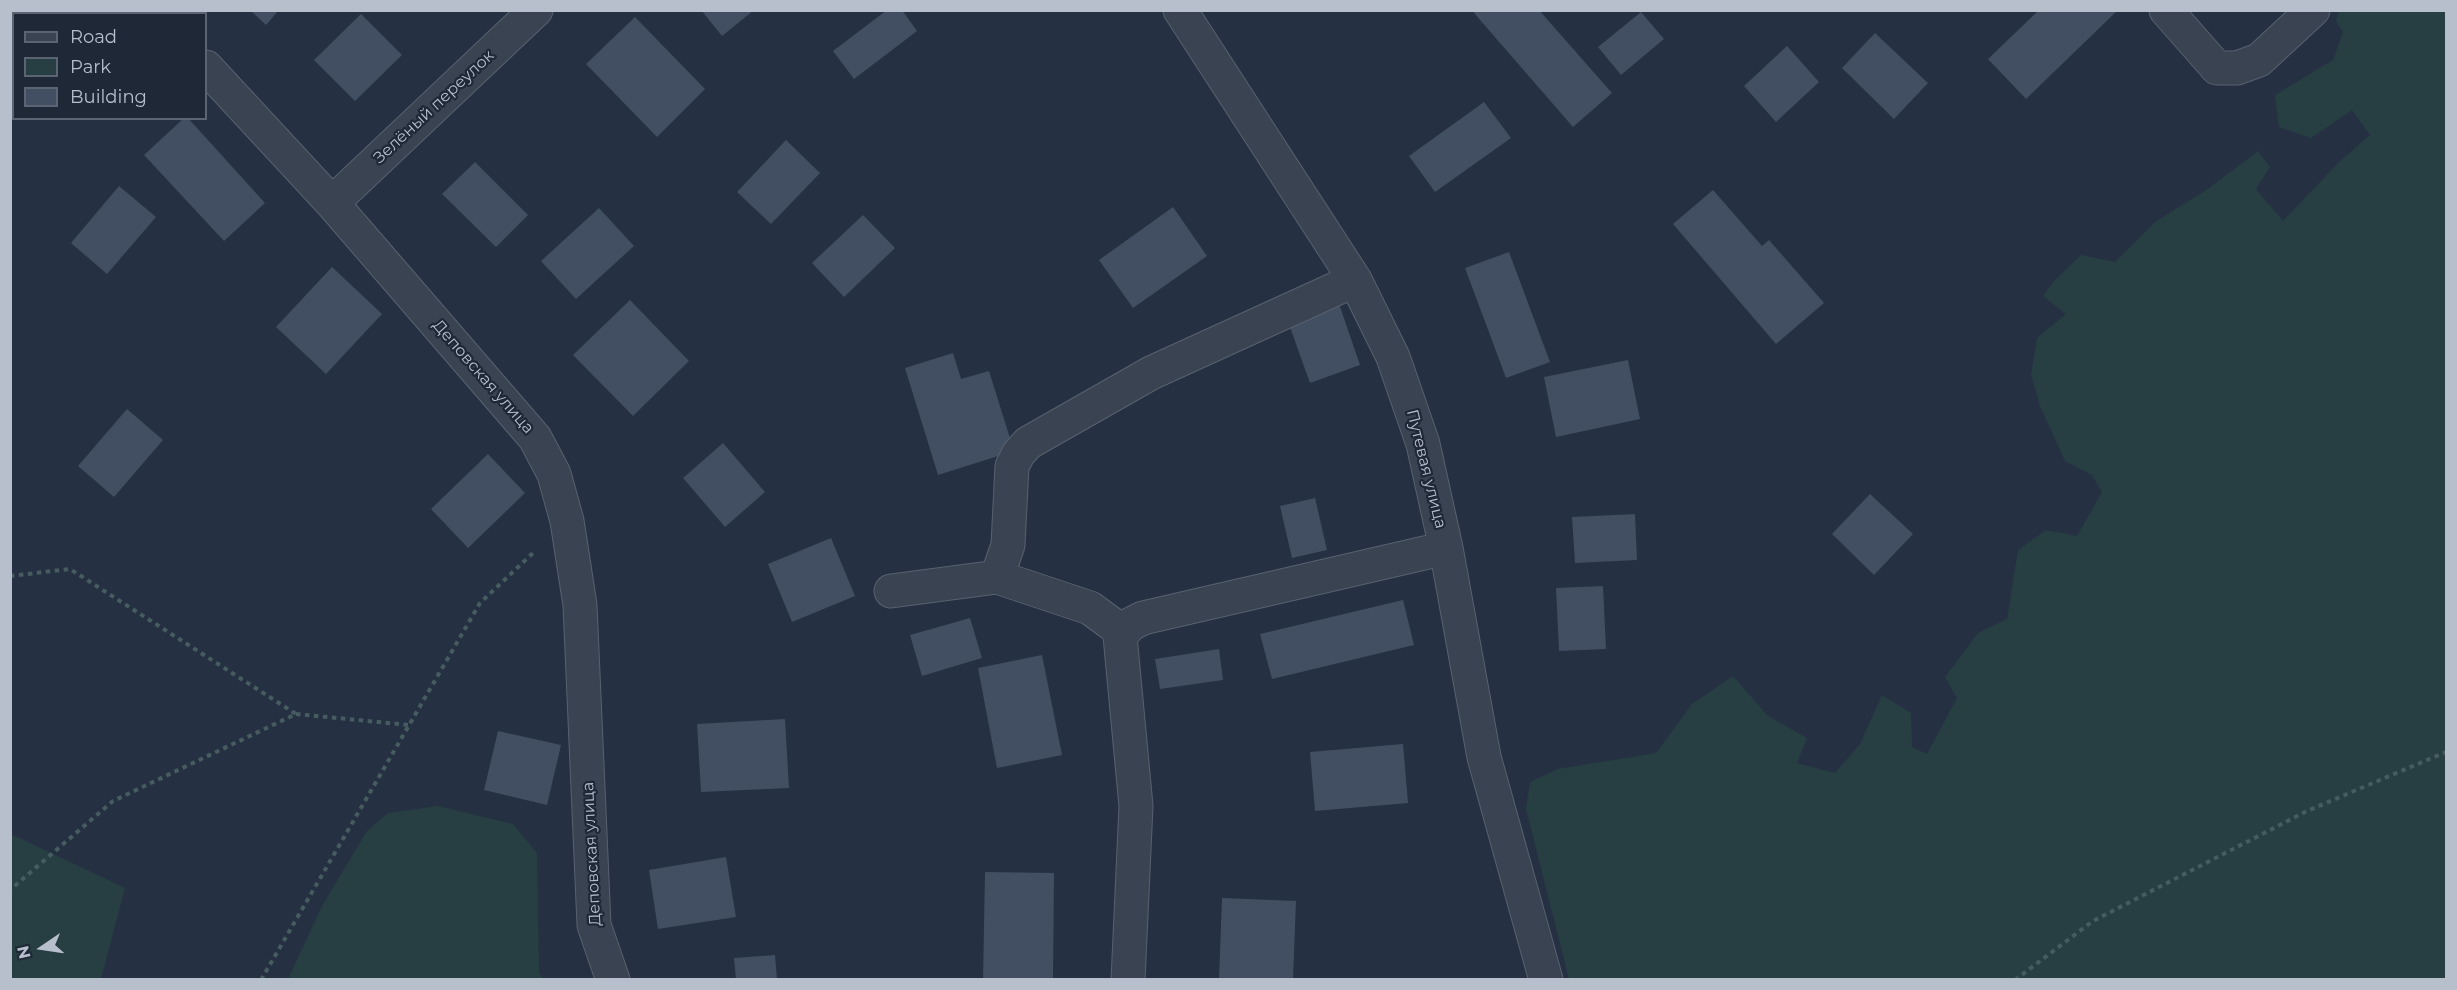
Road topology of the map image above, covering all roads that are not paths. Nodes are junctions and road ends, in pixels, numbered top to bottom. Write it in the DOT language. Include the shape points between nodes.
graph roads {
  1 [pos="536,10"];
  2 [pos="1180,10"];
  3 [pos="2166,10"];
  4 [pos="2313,10"];
  5 [pos="207,68"];
  6 [pos="332,202"];
  7 [pos="1355,280"];
  8 [pos="1446,548"];
  9 [pos="997,577"];
  10 [pos="891,591"];
  11 [pos="1120,636"];
  12 [pos="612,980"];
  13 [pos="1128,980"];
  14 [pos="1546,980"];
  1 -- 6 [label="street, Зелёный переулок"];
  2 -- 7 [label="street, Путевая улица"];
  3 -- 4 [label="street" via="2217,68 2237,68 2259,60"];
  5 -- 6 [label="street, Деповская улица"];
  6 -- 12 [label="street, Деповская улица" via="536,438 554,474 567,521 580,605 594,925"];
  7 -- 8 [label="street, Путевая улица" via="1393,357 1423,444"];
  7 -- 9 [label="street" via="1151,373 1028,443 1012,466 1008,545"];
  8 -- 11 [label="street" via="1143,618"];
  8 -- 14 [label="street, Путевая улица" via="1484,757"];
  9 -- 10 [label="street"];
  9 -- 11 [label="street" via="1090,608 1110,621"];
  11 -- 13 [label="street" via="1137,806"];
}
